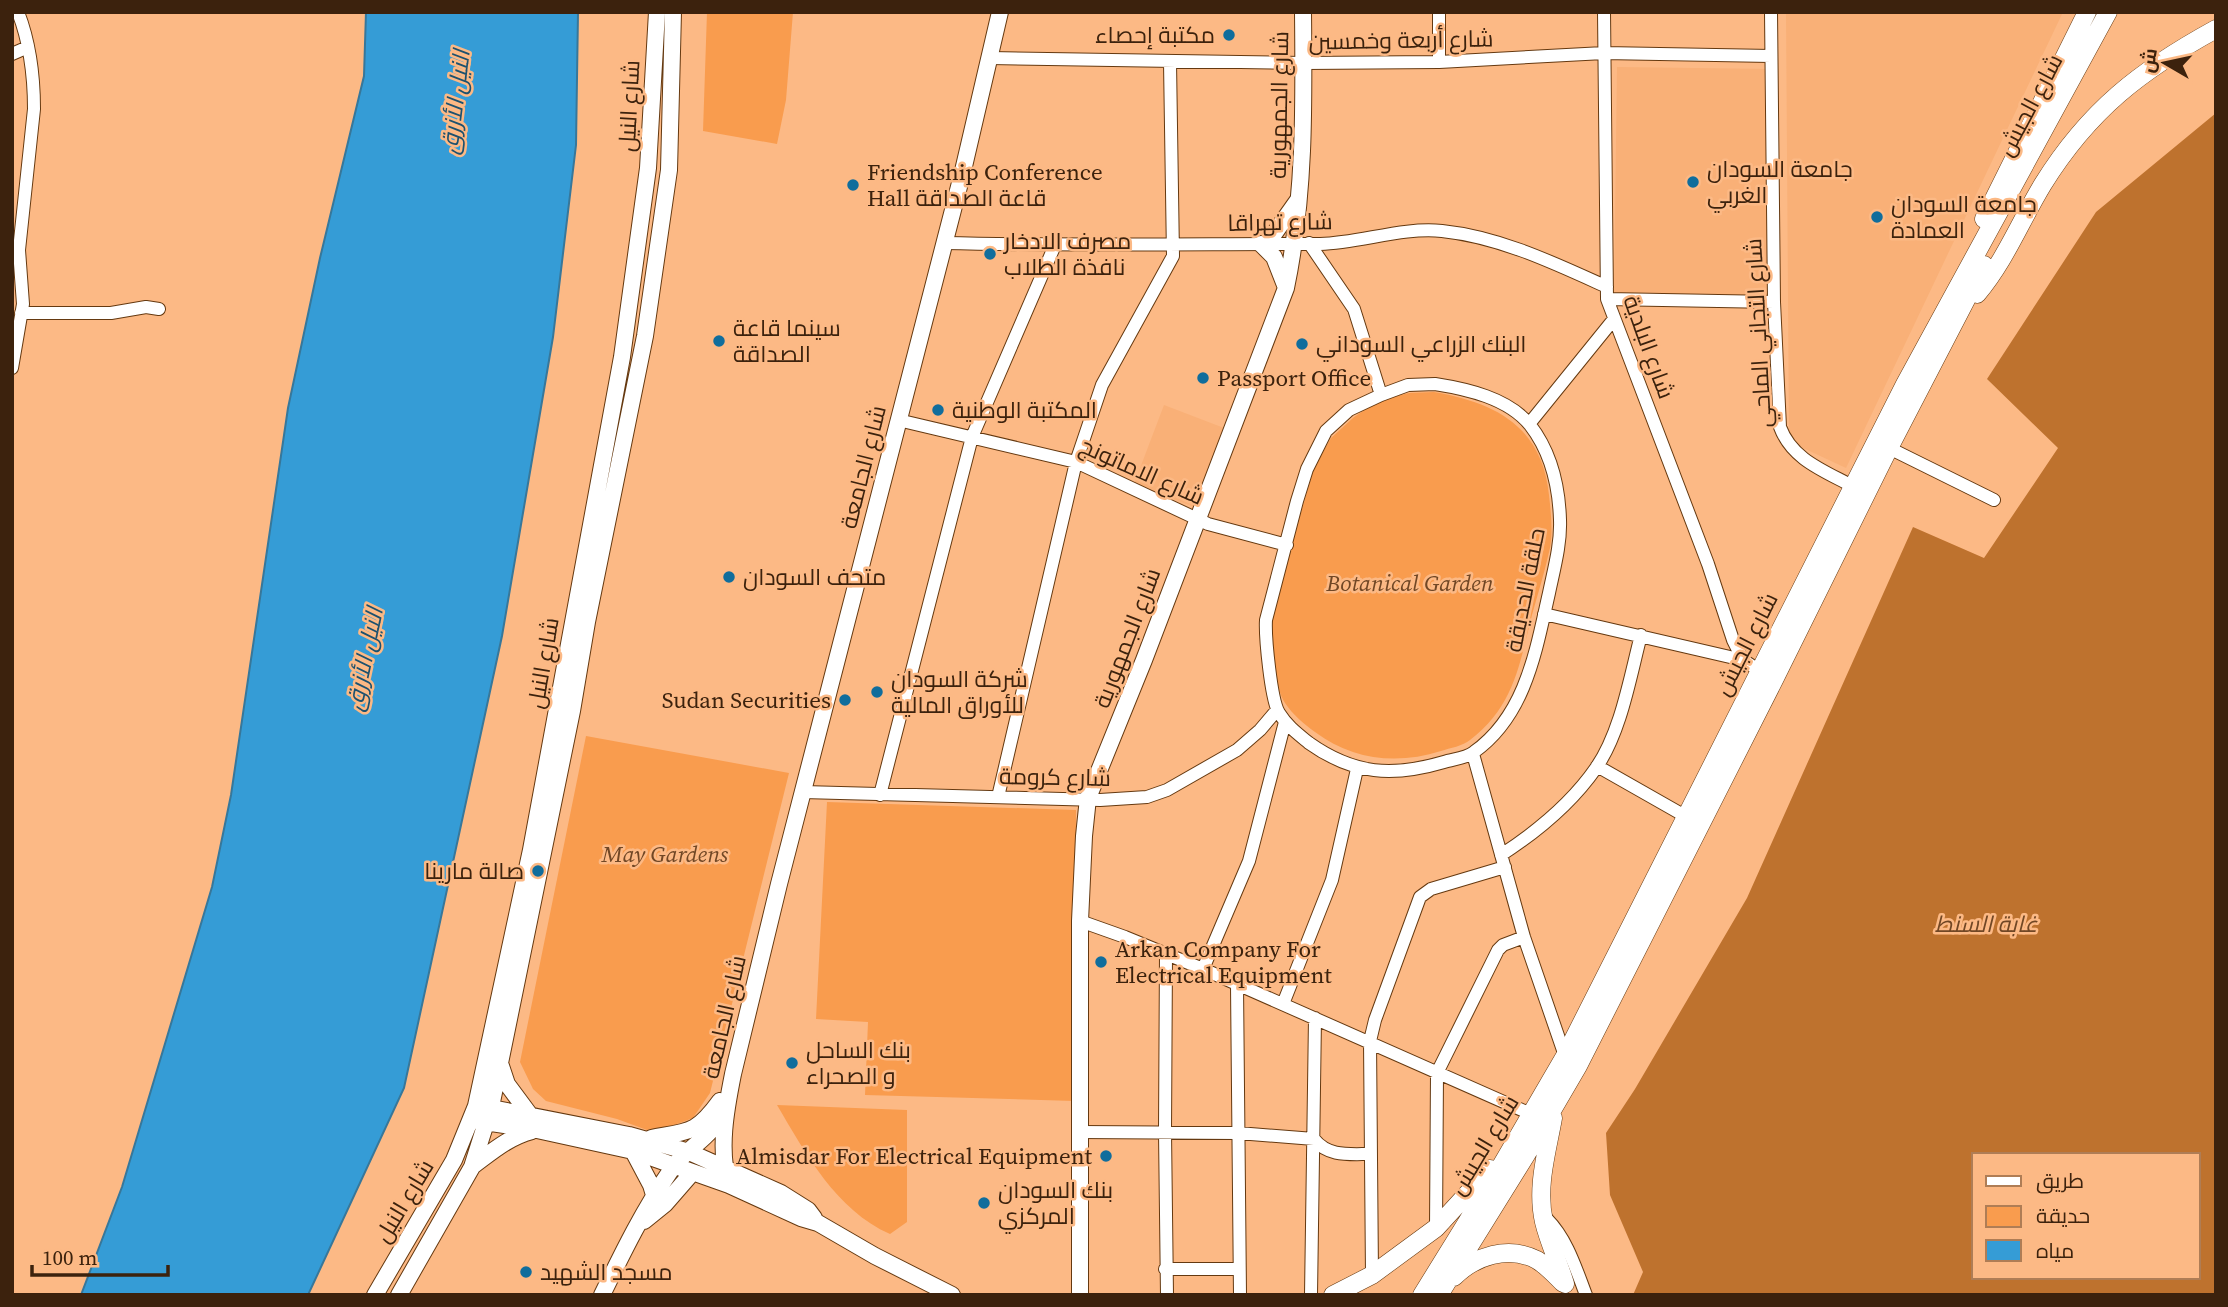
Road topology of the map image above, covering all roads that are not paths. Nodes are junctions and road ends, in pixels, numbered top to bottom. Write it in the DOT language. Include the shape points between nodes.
graph roads {
  1 [pos="18,12"];
  2 [pos="657,12"];
  3 [pos="673,12"];
  4 [pos="1000,12"];
  5 [pos="1303,12"];
  6 [pos="1439,12"];
  7 [pos="1604,12"];
  8 [pos="1771,12"];
  9 [pos="2087,12"];
  10 [pos="2108,12"];
  11 [pos="2120,12"];
  12 [pos="2216,29"];
  13 [pos="28,47"];
  14 [pos="1604,53"];
  15 [pos="12,54"];
  16 [pos="1771,56"];
  17 [pos="990,58"];
  18 [pos="1170,62"];
  19 [pos="1439,62"];
  20 [pos="1304,63"];
  21 [pos="648,168"];
  22 [pos="668,170"];
  23 [pos="1299,198"];
  24 [pos="944,243"];
  25 [pos="1302,243"];
  26 [pos="1264,244"];
  27 [pos="1055,245"];
  28 [pos="1172,245"];
  29 [pos="15,260"];
  30 [pos="1957,287"];
  31 [pos="1286,288"];
  32 [pos="1607,293"];
  33 [pos="1774,302"];
  34 [pos="19,307"];
  35 [pos="159,309"];
  36 [pos="1959,310"];
  37 [pos="1614,319"];
  38 [pos="12,368"];
  39 [pos="1381,395"];
  40 [pos="615,397"];
  41 [pos="633,399"];
  42 [pos="898,420"];
  43 [pos="1529,424"];
  44 [pos="972,437"];
  45 [pos="1889,447"];
  46 [pos="1076,462"];
  47 [pos="1854,487"];
  48 [pos="1994,500"];
  49 [pos="1198,518"];
  50 [pos="595,544"];
  51 [pos="1287,545"];
  52 [pos="1544,614"];
  53 [pos="1641,635"];
  54 [pos="1743,660"];
  55 [pos="1760,671"];
  56 [pos="1277,710"];
  57 [pos="1285,722"];
  58 [pos="1472,754"];
  59 [pos="1597,766"];
  60 [pos="1357,769"];
  61 [pos="803,792"];
  62 [pos="880,795"];
  63 [pos="998,797"];
  64 [pos="1088,798"];
  65 [pos="1685,816"];
  66 [pos="1503,861"];
  67 [pos="1080,921"];
  68 [pos="1524,937"];
  69 [pos="1166,953"];
  70 [pos="1203,969"];
  71 [pos="1237,985"];
  72 [pos="508,995"];
  73 [pos="1283,1004"];
  74 [pos="1315,1018"];
  75 [pos="1370,1041"];
  76 [pos="1565,1056"];
  77 [pos="500,1063"];
  78 [pos="1437,1073"];
  79 [pos="729,1092"];
  80 [pos="1556,1105"];
  81 [pos="482,1114"];
  82 [pos="1531,1114"];
  83 [pos="533,1122"];
  84 [pos="1080,1132"];
  85 [pos="1165,1132"];
  86 [pos="1238,1133"];
  87 [pos="1314,1139"];
  88 [pos="639,1145"];
  89 [pos="1513,1145"];
  90 [pos="688,1152"];
  91 [pos="1370,1154"];
  92 [pos="674,1166"];
  93 [pos="723,1166"];
  94 [pos="472,1167"];
  95 [pos="692,1172"];
  96 [pos="729,1185"];
  97 [pos="654,1195"];
  98 [pos="1543,1220"];
  99 [pos="818,1223"];
  100 [pos="639,1225"];
  101 [pos="1436,1228"];
  102 [pos="394,1262"];
  103 [pos="1165,1269"];
  104 [pos="1238,1269"];
  105 [pos="412,1272"];
  106 [pos="1372,1275"];
  107 [pos="1568,1290"];
  108 [pos="1440,1292"];
  109 [pos="375,1295"];
  110 [pos="399,1295"];
  111 [pos="602,1295"];
  112 [pos="952,1295"];
  113 [pos="1080,1295"];
  114 [pos="1167,1295"];
  115 [pos="1240,1295"];
  116 [pos="1311,1295"];
  117 [pos="1333,1295"];
  118 [pos="1422,1295"];
  119 [pos="1586,1295"];
  1 -- 13 [label="street"];
  2 -- 21 [label="main road, شارع النيل"];
  3 -- 22 [label="main road, شارع النيل"];
  4 -- 17 [label="main road, شارع الجامعة"];
  5 -- 20 [label="main road, شارع الجمهورية"];
  6 -- 19 [label="street"];
  7 -- 14 [label="street, شارع البلدية"];
  8 -- 16 [label="street, شارع التجاني الماحي"];
  9 -- 30 [label="highway" via="1981,226"];
  10 -- 30 [label="highway, شارع الجيش"];
  11 -- 36 [label="highway, شارع الجيش"];
  12 -- 36 [label="highway" via="2151,69 2087,123 2042,186 1992,276"];
  13 -- 15 [label="street"];
  13 -- 29 [label="street" via="34,109"];
  14 -- 16 [label="street, شارع أربعة وخمسين"];
  14 -- 19 [label="street, شارع أربعة وخمسين"];
  14 -- 32 [label="street, شارع البلدية"];
  16 -- 33 [label="street, شارع التجاني الماحي"];
  17 -- 18 [label="street, شارع أربعة وخمسين"];
  17 -- 24 [label="main road, شارع الجامعة"];
  18 -- 20 [label="street, شارع أربعة وخمسين"];
  18 -- 28 [label="street"];
  19 -- 20 [label="street, شارع أربعة وخمسين"];
  20 -- 23 [label="main road, شارع الجمهورية"];
  21 -- 22 [label="main road"];
  21 -- 40 [label="main road, شارع النيل"];
  22 -- 41 [label="main road, شارع النيل"];
  23 -- 25 [label="main road, شارع الجمهورية"];
  23 -- 26 [label="main road"];
  24 -- 27 [label="street, شارع تهراقا"];
  24 -- 42 [label="main road, شارع الجامعة"];
  25 -- 26 [label="street, شارع تهراقا"];
  25 -- 31 [label="main road, شارع الجمهورية"];
  25 -- 32 [label="street, شارع تهراقا" via="1441,231 1500,243"];
  25 -- 39 [label="street" via="1354,309"];
  26 -- 28 [label="street, شارع تهراقا"];
  26 -- 31 [label="main road"];
  27 -- 28 [label="street, شارع تهراقا"];
  27 -- 44 [label="street"];
  28 -- 46 [label="street" via="1171,260 1102,385"];
  29 -- 34 [label="street"];
  30 -- 47 [label="highway, شارع الجيش"];
  31 -- 49 [label="main road, شارع الجمهورية"];
  32 -- 33 [label="street, شارع تهراقا"];
  32 -- 37 [label="street, شارع البلدية"];
  33 -- 47 [label="street, شارع التجاني الماحي" via="1778,410 1785,440 1807,461"];
  34 -- 35 [label="street" via="111,313"];
  34 -- 38 [label="street"];
  36 -- 45 [label="highway, شارع الجيش"];
  37 -- 43 [label="street"];
  37 -- 54 [label="street, شارع البلدية"];
  39 -- 43 [label="street, حلقة الحديقة" via="1408,385 1461,388 1489,397"];
  39 -- 51 [label="street, حلقة الحديقة" via="1349,410 1326,431 1307,469"];
  40 -- 41 [label="main road"];
  40 -- 50 [label="main road, شارع النيل"];
  41 -- 50 [label="main road, شارع النيل"];
  42 -- 44 [label="street, شارع الاماتونج"];
  42 -- 61 [label="main road, شارع الجامعة"];
  43 -- 52 [label="street, حلقة الحديقة" via="1548,453 1560,518"];
  44 -- 46 [label="street, شارع الاماتونج"];
  44 -- 62 [label="street"];
  45 -- 48 [label="street"];
  45 -- 80 [label="highway, شارع الجيش"];
  46 -- 49 [label="street, شارع الاماتونج"];
  46 -- 63 [label="street"];
  47 -- 55 [label="highway, شارع الجيش"];
  49 -- 51 [label="street, شارع الاماتونج"];
  49 -- 64 [label="main road, شارع الجمهورية"];
  50 -- 72 [label="main road, شارع النيل" via="572,711"];
  51 -- 56 [label="street, حلقة الحديقة" via="1266,627"];
  52 -- 53 [label="street"];
  52 -- 58 [label="street, حلقة الحديقة" via="1529,677 1518,701"];
  53 -- 54 [label="street"];
  53 -- 59 [label="street" via="1622,707"];
  54 -- 55 [label="street"];
  55 -- 65 [label="highway, شارع الجيش"];
  56 -- 57 [label="street, حلقة الحديقة"];
  56 -- 64 [label="street, شارع كرومة" via="1237,750 1167,790 1147,797"];
  57 -- 60 [label="street, حلقة الحديقة" via="1327,755"];
  57 -- 70 [label="street" via="1249,861"];
  58 -- 60 [label="street, حلقة الحديقة" via="1421,769"];
  58 -- 66 [label="street"];
  59 -- 65 [label="street"];
  59 -- 66 [label="street" via="1564,807"];
  60 -- 73 [label="street" via="1332,880"];
  61 -- 62 [label="street, شارع كرومة"];
  61 -- 79 [label="main road, شارع الجامعة"];
  62 -- 63 [label="street, شارع كرومة"];
  63 -- 64 [label="street, شارع كرومة"];
  64 -- 67 [label="main road, شارع الجمهورية"];
  65 -- 76 [label="highway, شارع الجيش"];
  66 -- 68 [label="street"];
  66 -- 75 [label="street" via="1431,888 1420,897"];
  67 -- 69 [label="street"];
  67 -- 84 [label="main road, شارع الجمهورية"];
  68 -- 76 [label="street"];
  68 -- 78 [label="street" via="1497,950"];
  69 -- 70 [label="street"];
  69 -- 85 [label="street"];
  70 -- 71 [label="street"];
  71 -- 73 [label="street"];
  71 -- 86 [label="street"];
  72 -- 77 [label="main road, شارع النيل"];
  72 -- 81 [label="main road, شارع النيل"];
  73 -- 74 [label="street"];
  74 -- 75 [label="street"];
  74 -- 87 [label="street"];
  75 -- 78 [label="street"];
  75 -- 91 [label="street"];
  76 -- 82 [label="highway, شارع الجيش"];
  77 -- 81 [label="main road, شارع النيل"];
  77 -- 83 [label="main road" via="507,1084"];
  78 -- 82 [label="street"];
  78 -- 101 [label="street"];
  79 -- 88 [label="main road" via="696,1128"];
  79 -- 90 [label="main road, شارع الجامعة" via="718,1124"];
  79 -- 93 [label="main road, شارع الجامعة"];
  80 -- 98 [label="highway" via="1541,1186"];
  80 -- 108 [label="highway, شارع الجيش"];
  81 -- 83 [label="main road"];
  81 -- 94 [label="main road, شارع النيل"];
  81 -- 102 [label="main road, شارع النيل"];
  82 -- 89 [label="highway, شارع الجيش"];
  83 -- 88 [label="main road"];
  83 -- 94 [label="main road"];
  84 -- 85 [label="street"];
  84 -- 113 [label="main road, شارع الجمهورية"];
  85 -- 86 [label="street"];
  85 -- 103 [label="street"];
  86 -- 87 [label="street"];
  86 -- 104 [label="street"];
  87 -- 91 [label="street" via="1334,1153"];
  87 -- 116 [label="street"];
  88 -- 90 [label="main road"];
  88 -- 92 [label="main road"];
  88 -- 97 [label="main road"];
  89 -- 101 [label="highway"];
  89 -- 118 [label="highway, شارع الجيش"];
  90 -- 92 [label="main road, شارع الجامعة"];
  90 -- 93 [label="main road"];
  91 -- 106 [label="street"];
  92 -- 95 [label="main road"];
  92 -- 97 [label="main road, شارع الجامعة"];
  93 -- 96 [label="main road, شارع الجامعة"];
  93 -- 99 [label="main road" via="781,1193 808,1210"];
  94 -- 105 [label="main road, شارع النيل"];
  95 -- 96 [label="main road"];
  95 -- 100 [label="main road, شارع الجامعة" via="665,1204"];
  96 -- 99 [label="main road"];
  97 -- 100 [label="main road, شارع الجامعة"];
  98 -- 107 [label="highway"];
  98 -- 119 [label="street" via="1556,1228"];
  99 -- 112 [label="main road"];
  100 -- 111 [label="main road, شارع الجامعة"];
  101 -- 106 [label="highway"];
  102 -- 105 [label="main road"];
  102 -- 109 [label="main road, شارع النيل"];
  103 -- 104 [label="street"];
  103 -- 114 [label="street"];
  104 -- 115 [label="street"];
  105 -- 110 [label="main road, شارع النيل"];
  106 -- 117 [label="highway"];
  107 -- 108 [label="highway" via="1538,1261 1511,1253 1480,1258"];
}
